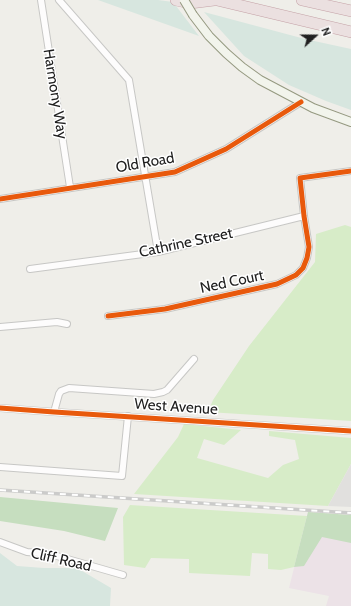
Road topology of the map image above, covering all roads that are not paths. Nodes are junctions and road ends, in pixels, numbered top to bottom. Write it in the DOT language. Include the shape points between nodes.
graph roads {
  1 [pos="41,0"];
  2 [pos="59,0"];
  3 [pos="176,0"];
  4 [pos="184,0"];
  5 [pos="214,0"];
  6 [pos="217,0"];
  7 [pos="302,0"];
  8 [pos="331,0"];
  9 [pos="351,5"];
  10 [pos="351,11"];
  11 [pos="351,32"];
  12 [pos="301,102"];
  13 [pos="351,122"];
  14 [pos="351,171"];
  15 [pos="146,176"];
  16 [pos="70,187"];
  17 [pos="0,199"];
  18 [pos="304,216"];
  19 [pos="158,252"];
  20 [pos="30,269"];
  21 [pos="108,316"];
  22 [pos="67,324"];
  23 [pos="0,327"];
  24 [pos="194,359"];
  25 [pos="0,408"];
  26 [pos="54,412"];
  27 [pos="128,416"];
  28 [pos="351,431"];
  29 [pos="0,467"];
  30 [pos="0,542"];
  31 [pos="123,575"];
  1 -- 16 [label="street, Harmony Way"];
  2 -- 15 [label="street" via="129,80"];
  3 -- 5 [label="highway" via="190,3"];
  4 -- 12 [label="main road, bridge" via="209,36 242,67"];
  6 -- 11 [label="highway"];
  7 -- 10 [label="highway"];
  8 -- 9 [label="highway"];
  12 -- 13 [label="main road"];
  12 -- 15 [label="street, Old Road" via="226,149 175,172"];
  14 -- 18 [label="street" via="300,178"];
  15 -- 16 [label="street, Old Road"];
  15 -- 19 [label="street"];
  16 -- 17 [label="street, Old Road"];
  18 -- 19 [label="street, Cathrine Street"];
  18 -- 21 [label="street, Ned Court" via="309,247 307,258 303,268 287,281 165,309"];
  19 -- 20 [label="street, Cathrine Street"];
  22 -- 23 [label="street" via="57,322"];
  24 -- 26 [label="street" via="163,392 154,394 69,388 59,394"];
  25 -- 26 [label="street, West Avenue"];
  26 -- 27 [label="street, West Avenue"];
  27 -- 28 [label="street, West Avenue"];
  27 -- 29 [label="street" via="122,476"];
  30 -- 31 [label="street, Cliff Road" via="27,552 50,554"];
}
